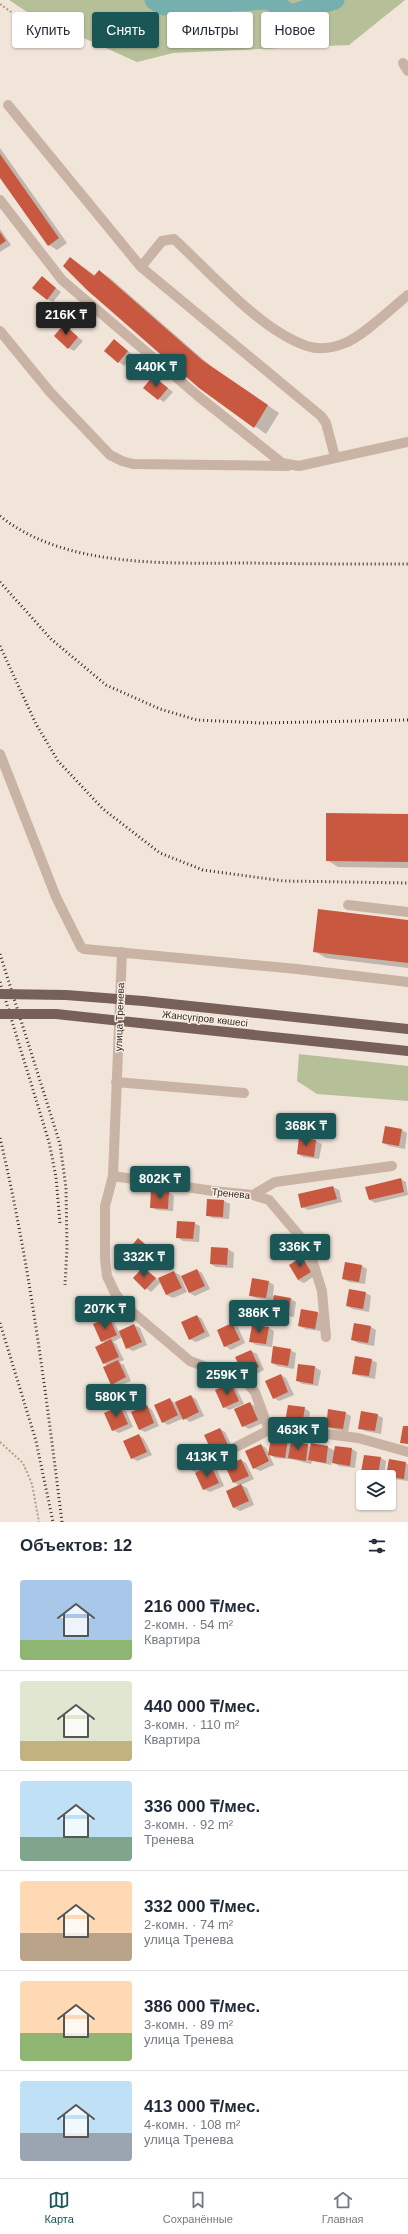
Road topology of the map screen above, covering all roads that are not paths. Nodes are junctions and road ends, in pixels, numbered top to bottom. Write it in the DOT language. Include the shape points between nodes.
graph roads {
  1 [pos="8,105"];
  2 [pos="0,200"];
  3 [pos="141,267"];
  4 [pos="408,295"];
  5 [pos="0,331"];
  6 [pos="408,442"];
  7 [pos="334,457"];
  8 [pos="291,466"];
  9 [pos="0,754"];
  10 [pos="348,906"];
  11 [pos="408,912"];
  12 [pos="122,952"];
  13 [pos="408,982"];
  14 [pos="0,994"];
  15 [pos="0,1014"];
  16 [pos="408,1029"];
  17 [pos="408,1051"];
  18 [pos="116,1082"];
  19 [pos="244,1093"];
  20 [pos="392,1166"];
  21 [pos="113,1176"];
  22 [pos="253,1195"];
  23 [pos="326,1337"];
  24 [pos="269,1430"];
  25 [pos="408,1452"];
  26 [pos="211,1460"];
  1 -- 3 [label="street"];
  2 -- 8 [label="street" via="62,280 198,396 282,463"];
  3 -- 4 [label="street" via="162,241 174,239 251,311 286,336 308,347 326,349 346,343"];
  3 -- 7 [label="street" via="321,416 326,422"];
  5 -- 8 [label="street" via="50,392 110,455 122,461 133,464"];
  6 -- 7 [label="street"];
  7 -- 8 [label="street"];
  9 -- 12 [label="street" via="56,897 77,942 84,949"];
  10 -- 11 [label="street"];
  12 -- 13 [label="street"];
  12 -- 18 [label="street, улица Тренева"];
  14 -- 16 [label="main road, Жансүгіров көшесі, bridge" via="66,995 143,1001"];
  15 -- 17 [label="main road, Жансүгіров көшесі, bridge" via="56,1014"];
  18 -- 19 [label="street"];
  18 -- 21 [label="street, улица Тренева"];
  20 -- 22 [label="street" via="275,1182"];
  21 -- 22 [label="street, Тренева" via="213,1192"];
  21 -- 24 [label="street, улица Тренева" via="104,1206 107,1276 115,1293 124,1305 190,1361 246,1382 255,1392"];
  22 -- 23 [label="street, Тренева" via="269,1200 302,1239 308,1250 322,1291"];
  24 -- 25 [label="street" via="358,1438"];
  24 -- 26 [label="street"];
}
